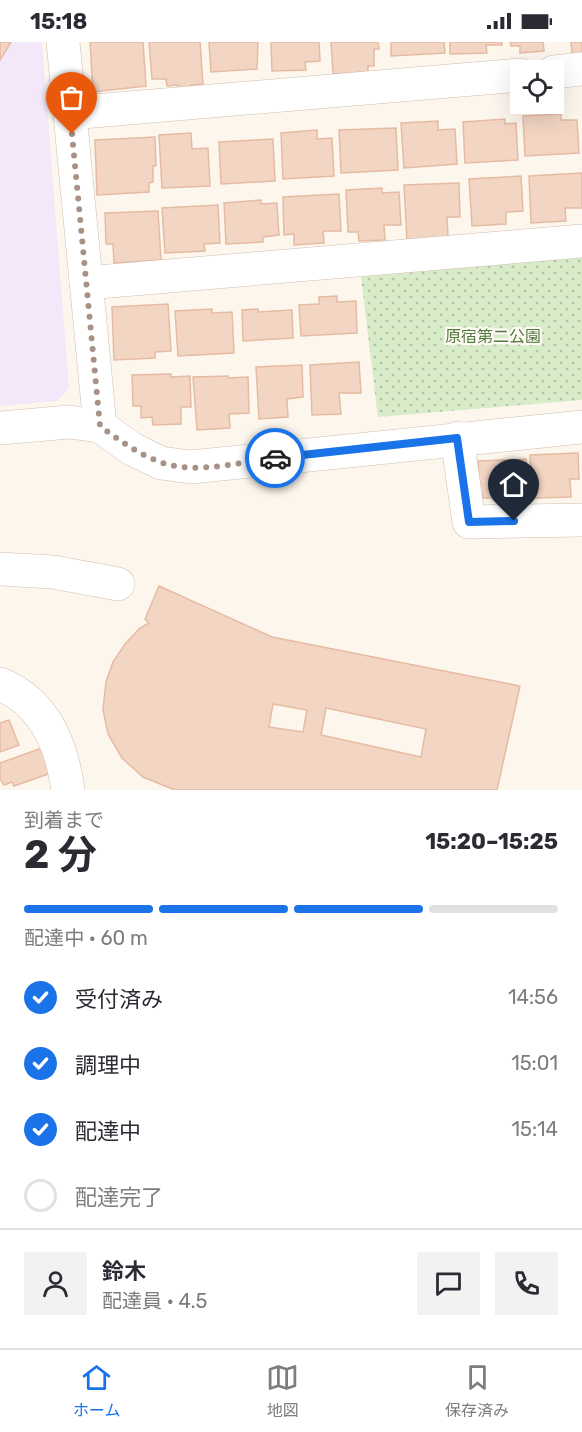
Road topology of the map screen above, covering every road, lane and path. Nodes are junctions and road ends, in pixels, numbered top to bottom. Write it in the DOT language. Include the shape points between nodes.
graph roads {
  1 [pos="63,42"];
  2 [pos="582,69"];
  3 [pos="564,71"];
  4 [pos="510,76"];
  5 [pos="70,113"];
  6 [pos="582,241"];
  7 [pos="87,283"];
  8 [pos="100,426"];
  9 [pos="582,427"];
  10 [pos="0,428"];
  11 [pos="457,438"];
  12 [pos="582,520"];
  13 [pos="0,569"];
  14 [pos="118,584"];
  15 [pos="6,692"];
  16 [pos="68,790"];
  1 -- 5 [label="street"];
  2 -- 3 [label="street"];
  4 -- 5 [label="street"];
  5 -- 7 [label="street"];
  6 -- 7 [label="street"];
  7 -- 8 [label="street"];
  8 -- 10 [label="street" via="69,422"];
  8 -- 11 [label="street" via="132,449 161,463 191,468"];
  9 -- 11 [label="street"];
  11 -- 12 [label="street" via="469,522"];
  13 -- 14 [label="street" via="53,572"];
  15 -- 16 [label="street" via="52,730"];
}
